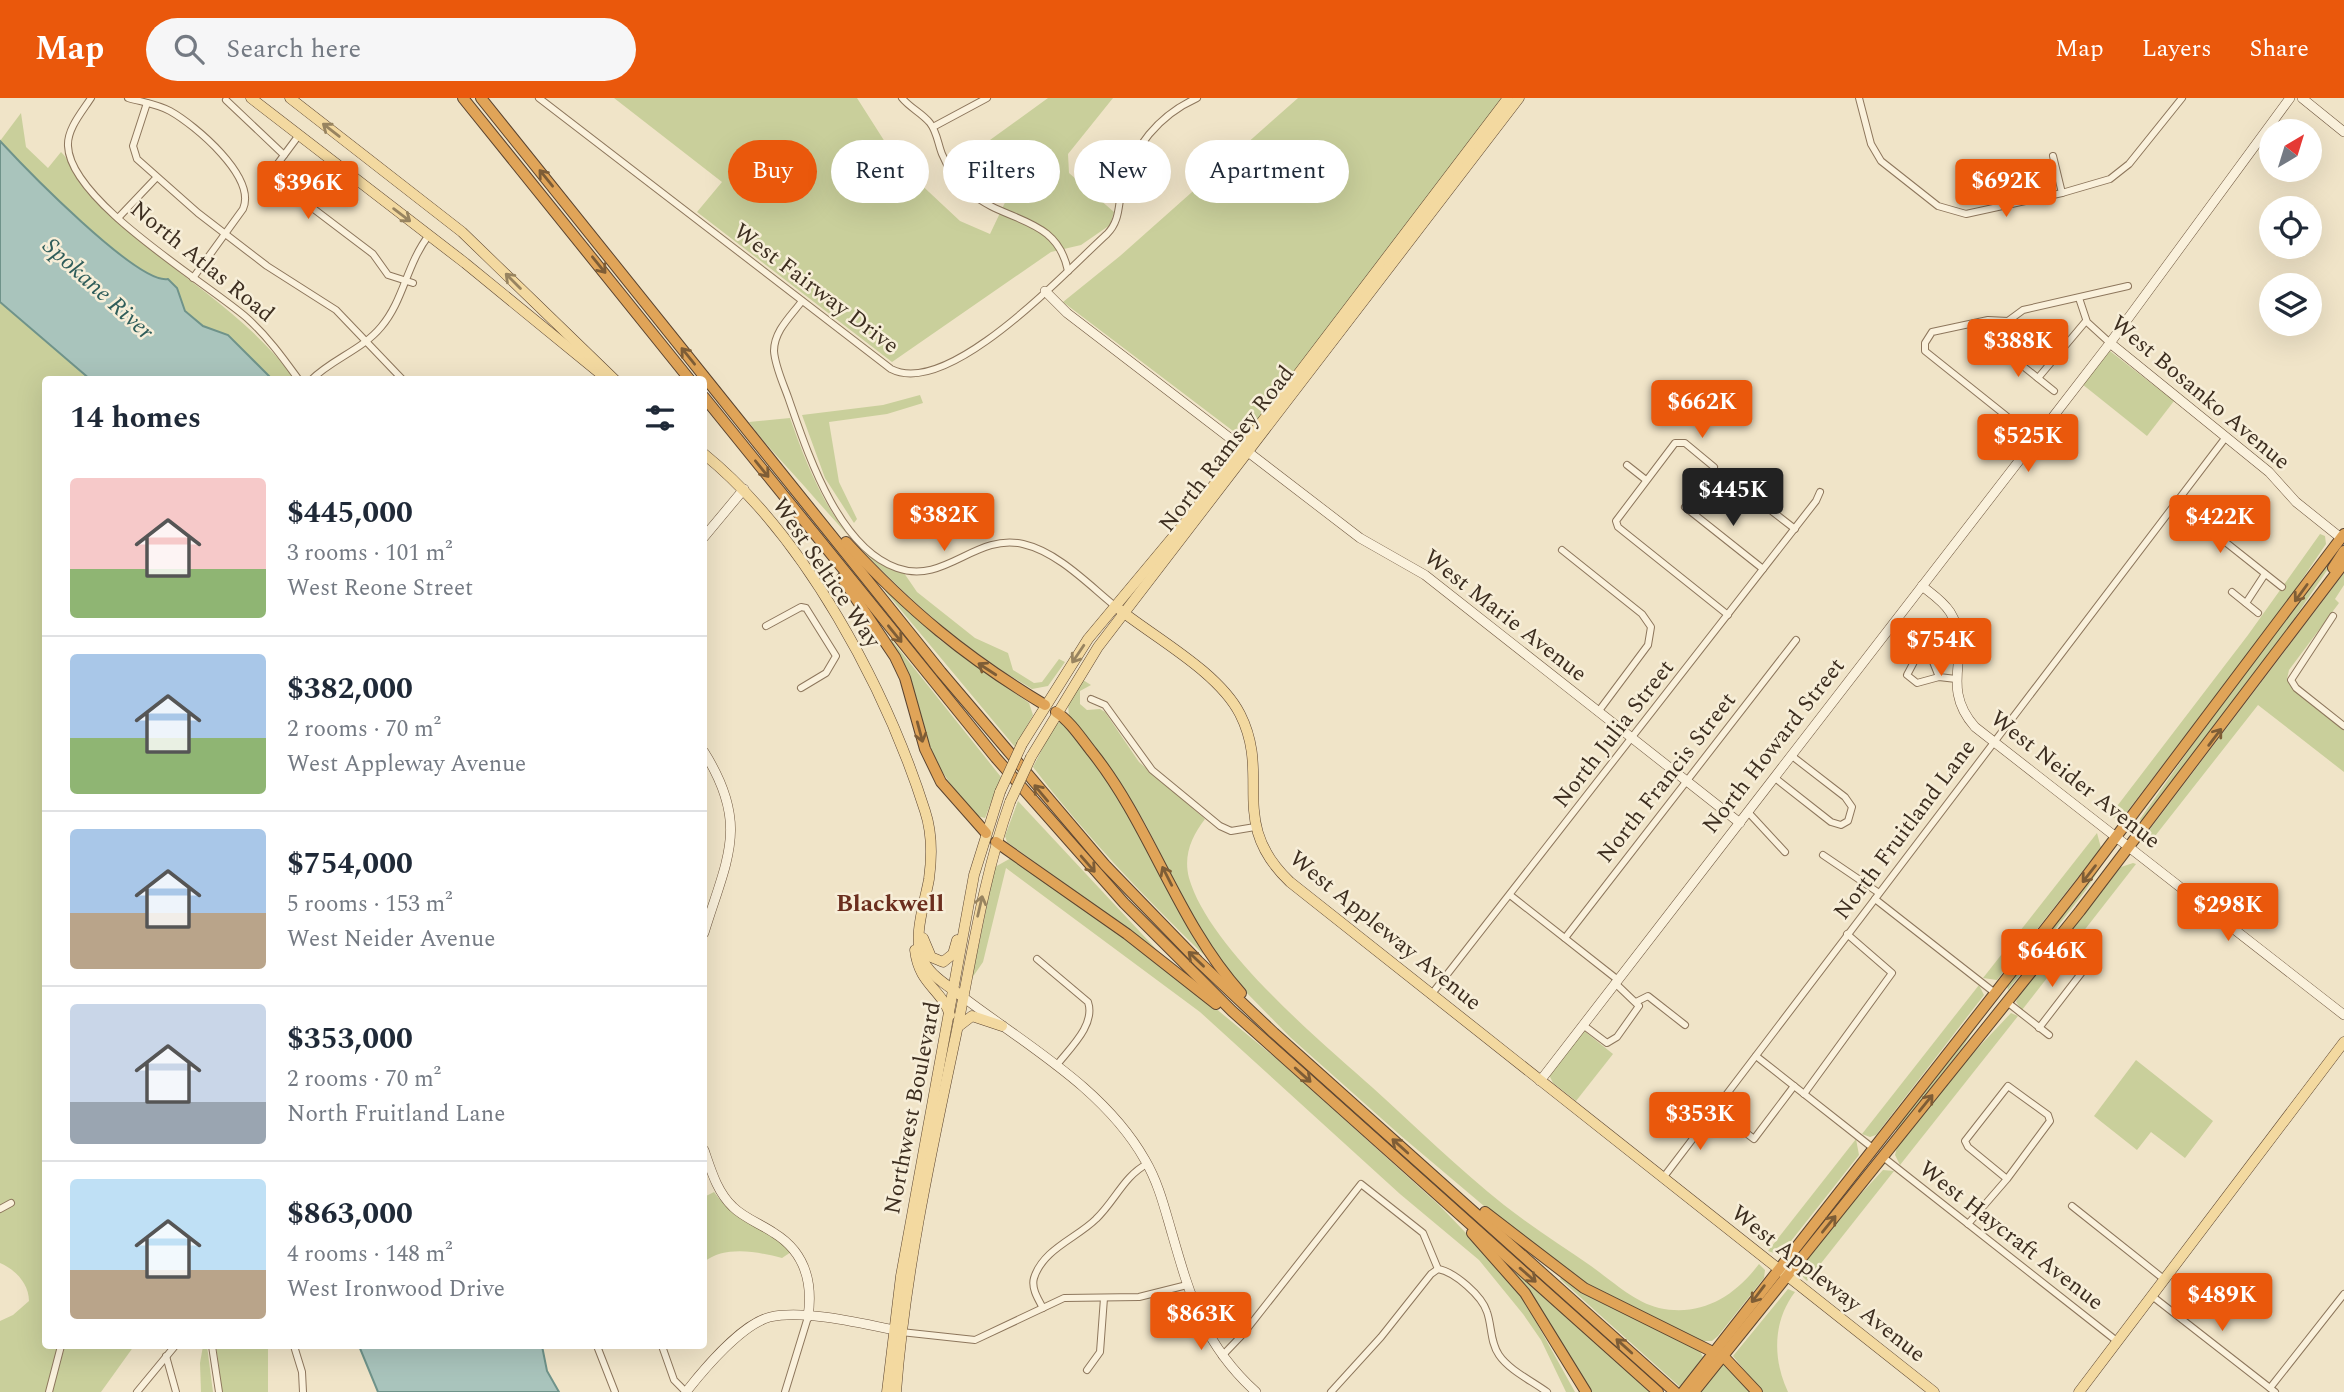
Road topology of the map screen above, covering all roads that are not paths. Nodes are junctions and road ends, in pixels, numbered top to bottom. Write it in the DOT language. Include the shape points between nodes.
graph roads {
  1 [pos="91,98"];
  2 [pos="128,98"];
  3 [pos="251,98"];
  4 [pos="290,98"];
  5 [pos="463,98"];
  6 [pos="481,98"];
  7 [pos="539,98"];
  8 [pos="902,98"];
  9 [pos="987,98"];
  10 [pos="1197,98"];
  11 [pos="1508,98"];
  12 [pos="1519,98"];
  13 [pos="1858,98"];
  14 [pos="2182,98"];
  15 [pos="2290,98"];
  16 [pos="2302,98"];
  17 [pos="226,100"];
  18 [pos="147,103"];
  19 [pos="933,127"];
  20 [pos="2344,132"];
  21 [pos="299,135"];
  22 [pos="284,155"];
  23 [pos="2053,156"];
  24 [pos="156,178"];
  25 [pos="2062,193"];
  26 [pos="118,218"];
  27 [pos="226,233"];
  28 [pos="429,235"];
  29 [pos="1068,271"];
  30 [pos="193,278"];
  31 [pos="404,280"];
  32 [pos="412,283"];
  33 [pos="2128,286"];
  34 [pos="1045,291"];
  35 [pos="2079,298"];
  36 [pos="802,301"];
  37 [pos="2086,321"];
  38 [pos="366,341"];
  39 [pos="2110,343"];
  40 [pos="1999,347"];
  41 [pos="296,376"];
  42 [pos="317,376"];
  43 [pos="399,376"];
  44 [pos="603,376"];
  45 [pos="611,376"];
  46 [pos="687,376"];
  47 [pos="704,376"];
  48 [pos="2038,378"];
  49 [pos="707,379"];
  50 [pos="2054,391"];
  51 [pos="707,401"];
  52 [pos="2226,437"];
  53 [pos="2035,439"];
  54 [pos="1247,449"];
  55 [pos="707,457"];
  56 [pos="1627,464"];
  57 [pos="1714,467"];
  58 [pos="782,473"];
  59 [pos="1646,480"];
  60 [pos="744,489"];
  61 [pos="1820,492"];
  62 [pos="1751,495"];
  63 [pos="2175,502"];
  64 [pos="791,504"];
  65 [pos="1685,507"];
  66 [pos="1795,529"];
  67 [pos="707,533"];
  68 [pos="2343,538"];
  69 [pos="1562,550"];
  70 [pos="2344,551"];
  71 [pos="2344,563"];
  72 [pos="1763,569"];
  73 [pos="2265,574"];
  74 [pos="1922,586"];
  75 [pos="2282,587"];
  76 [pos="2232,592"];
  77 [pos="2323,592"];
  78 [pos="2246,603"];
  79 [pos="1120,610"];
  80 [pos="2258,612"];
  81 [pos="1728,615"];
  82 [pos="2333,616"];
  83 [pos="765,626"];
  84 [pos="1796,640"];
  85 [pos="1939,677"];
  86 [pos="1956,680"];
  87 [pos="801,688"];
  88 [pos="1091,699"];
  89 [pos="1045,705"];
  90 [pos="1056,712"];
  91 [pos="1598,712"];
  92 [pos="2344,726"];
  93 [pos="1632,739"];
  94 [pos="1994,742"];
  95 [pos="1792,756"];
  96 [pos="707,757"];
  97 [pos="713,768"];
  98 [pos="707,771"];
  99 [pos="1775,778"];
  100 [pos="1686,782"];
  101 [pos="1748,812"];
  102 [pos="1740,823"];
  103 [pos="1255,827"];
  104 [pos="986,833"];
  105 [pos="2117,837"];
  106 [pos="996,842"];
  107 [pos="2130,847"];
  108 [pos="1785,852"];
  109 [pos="1823,855"];
  110 [pos="974,875"];
  111 [pos="1510,895"];
  112 [pos="1877,896"];
  113 [pos="707,923"];
  114 [pos="920,927"];
  115 [pos="1847,934"];
  116 [pos="1565,938"];
  117 [pos="1037,959"];
  118 [pos="2086,967"];
  119 [pos="2008,976"];
  120 [pos="1616,981"];
  121 [pos="1995,993"];
  122 [pos="959,994"];
  123 [pos="1431,995"];
  124 [pos="1636,1002"];
  125 [pos="2007,1003"];
  126 [pos="2344,1015"];
  127 [pos="950,1016"];
  128 [pos="1992,1022"];
  129 [pos="1583,1025"];
  130 [pos="1685,1025"];
  131 [pos="1002,1026"];
  132 [pos="2039,1028"];
  133 [pos="957,1029"];
  134 [pos="1274,1032"];
  135 [pos="2049,1035"];
  136 [pos="2344,1042"];
  137 [pos="1269,1045"];
  138 [pos="1756,1056"];
  139 [pos="1056,1066"];
  140 [pos="1540,1081"];
  141 [pos="1794,1086"];
  142 [pos="1804,1094"];
  143 [pos="1715,1109"];
  144 [pos="1889,1129"];
  145 [pos="1874,1149"];
  146 [pos="707,1157"];
  147 [pos="1883,1157"];
  148 [pos="1147,1164"];
  149 [pos="1405,1166"];
  150 [pos="1427,1170"];
  151 [pos="1870,1173"];
  152 [pos="1663,1178"];
  153 [pos="2007,1179"];
  154 [pos="10,1203"];
  155 [pos="2072,1206"];
  156 [pos="0,1209"];
  157 [pos="1968,1224"];
  158 [pos="1438,1269"];
  159 [pos="1782,1272"];
  160 [pos="2165,1280"];
  161 [pos="1187,1286"];
  162 [pos="2344,1294"];
  163 [pos="2152,1296"];
  164 [pos="1104,1298"];
  165 [pos="1043,1308"];
  166 [pos="808,1317"];
  167 [pos="897,1331"];
  168 [pos="2118,1342"];
  169 [pos="60,1349"];
  170 [pos="172,1349"];
  171 [pos="212,1349"];
  172 [pos="295,1349"];
  173 [pos="598,1349"];
  174 [pos="663,1349"];
  175 [pos="1718,1354"];
  176 [pos="166,1356"];
  177 [pos="1222,1356"];
  178 [pos="1087,1370"];
  179 [pos="1691,1389"];
  180 [pos="2273,1390"];
  181 [pos="49,1392"];
  182 [pos="137,1392"];
  183 [pos="176,1392"];
  184 [pos="219,1392"];
  185 [pos="303,1392"];
  186 [pos="615,1392"];
  187 [pos="686,1392"];
  188 [pos="785,1392"];
  189 [pos="887,1392"];
  190 [pos="896,1392"];
  191 [pos="1256,1392"];
  192 [pos="1331,1392"];
  193 [pos="1547,1392"];
  194 [pos="1586,1392"];
  195 [pos="1658,1392"];
  196 [pos="1675,1392"];
  197 [pos="1758,1392"];
  198 [pos="1934,1392"];
  199 [pos="2079,1392"];
  1 -- 26 [label="street, North Atlas Road" via="69,137 71,159 76,171"];
  2 -- 18 [label="street"];
  3 -- 21 [label="main road"];
  45 -- 4 [label="main road, one-way" via="462,232"];
  5 -- 46 [label="highway, one-way"];
  47 -- 6 [label="highway, one-way"];
  7 -- 36 [label="street, West Fairway Drive"];
  8 -- 19 [label="street"];
  9 -- 19 [label="street"];
  10 -- 29 [label="street, West Fairway Drive" via="1164,118 1150,133 1130,164 1116,222"];
  11 -- 54 [label="main road, North Ramsey Road"];
  12 -- 54 [label="main road, North Ramsey Road"];
  13 -- 25 [label="street" via="1871,144 1881,161 1938,206 1966,214"];
  14 -- 25 [label="street" via="2120,173"];
  15 -- 39 [label="street, North Howard Street"];
  16 -- 20 [label="street"];
  17 -- 22 [label="street"];
  18 -- 24 [label="street" via="133,146 134,154"];
  18 -- 27 [label="street" via="191,126 239,176 247,200"];
  19 -- 29 [label="street" via="949,167 965,188 1054,239 1063,250"];
  21 -- 22 [label="street"];
  21 -- 28 [label="main road, one-way"];
  22 -- 31 [label="street" via="272,173 276,181 373,254 388,275"];
  23 -- 25 [label="street"];
  24 -- 26 [label="street"];
  24 -- 27 [label="street"];
  26 -- 30 [label="street, North Atlas Road"];
  27 -- 30 [label="street"];
  27 -- 38 [label="street" via="336,310"];
  28 -- 31 [label="street"];
  28 -- 44 [label="main road"];
  29 -- 34 [label="street, West Fairway Drive"];
  30 -- 41 [label="street, North Atlas Road" via="246,317"];
  31 -- 32 [label="street"];
  31 -- 38 [label="street" via="390,316"];
  33 -- 35 [label="street"];
  34 -- 36 [label="street, West Fairway Drive" via="983,344 915,374 891,369"];
  34 -- 54 [label="street, West Marie Avenue" via="1067,313"];
  35 -- 37 [label="street, West Bosanko Avenue"];
  35 -- 53 [label="street" via="2023,310 2008,321 1988,320 1932,332 1924,343 1925,351"];
  36 -- 79 [label="street, West Appleway Avenue" via="780,331 774,348 821,482 860,540 884,562 923,573 951,565 985,545 1026,545 1054,559"];
  37 -- 39 [label="street, West Bosanko Avenue"];
  37 -- 48 [label="street"];
  38 -- 42 [label="street"];
  38 -- 43 [label="street"];
  39 -- 52 [label="street, West Bosanko Avenue"];
  39 -- 53 [label="street, North Howard Street"];
  40 -- 48 [label="street"];
  48 -- 50 [label="street"];
  58 -- 49 [label="highway, one-way"];
  51 -- 64 [label="highway, one-way"];
  52 -- 63 [label="street, North Fruitland Lane"];
  52 -- 68 [label="street, West Bosanko Avenue"];
  53 -- 74 [label="street, North Howard Street"];
  54 -- 79 [label="main road, North Ramsey Road"];
  54 -- 91 [label="street, West Marie Avenue" via="1368,544 1425,575"];
  55 -- 60 [label="main road, West Seltice Way"];
  56 -- 59 [label="street"];
  57 -- 59 [label="street" via="1678,441"];
  89 -- 58 [label="highway, one-way" via="937,632"];
  134 -- 58 [label="highway, one-way" via="1174,937 1052,806"];
  59 -- 81 [label="street" via="1616,521 1618,527"];
  60 -- 67 [label="street"];
  60 -- 114 [label="main road, West Seltice Way" via="837,618 897,736 926,814 930,840"];
  61 -- 66 [label="street, North Julia Street"];
  62 -- 66 [label="street"];
  63 -- 73 [label="street"];
  63 -- 94 [label="street, North Fruitland Lane"];
  64 -- 104 [label="highway, one-way" via="895,657 925,749 941,782"];
  64 -- 137 [label="highway, one-way" via="996,758 1100,877"];
  65 -- 72 [label="street"];
  66 -- 72 [label="street, North Julia Street"];
  68 -- 105 [label="highway, one-way"];
  69 -- 91 [label="street" via="1642,614 1651,629 1648,645"];
  70 -- 77 [label="highway"];
  71 -- 77 [label="highway"];
  72 -- 81 [label="street, North Julia Street"];
  73 -- 75 [label="street"];
  73 -- 78 [label="street"];
  74 -- 86 [label="street, West Neider Avenue" via="1943,603 1957,627"];
  74 -- 95 [label="street, North Howard Street"];
  76 -- 78 [label="street"];
  107 -- 77 [label="highway, one-way"];
  78 -- 80 [label="street"];
  79 -- 89 [label="main road, North Ramsey Road, one-way" via="1088,639"];
  79 -- 90 [label="main road, North Ramsey Road"];
  79 -- 103 [label="main road, West Appleway Avenue" via="1210,679 1234,705 1250,749"];
  81 -- 93 [label="street, North Julia Street"];
  82 -- 92 [label="street" via="2291,680"];
  83 -- 87 [label="street" via="801,607 812,616 836,656 826,673"];
  84 -- 100 [label="street, North Francis Street"];
  85 -- 85 [label="street" via="1917,683 1908,675 1915,660 1925,653"];
  85 -- 86 [label="street"];
  86 -- 94 [label="street, West Neider Avenue" via="1964,713"];
  88 -- 103 [label="street" via="1105,705 1152,770 1220,826 1231,831"];
  89 -- 90 [label="main road"];
  89 -- 104 [label="main road, North Ramsey Road, bridge" via="1022,744"];
  90 -- 106 [label="main road, North Ramsey Road, bridge" via="1010,802"];
  134 -- 90 [label="highway, one-way" via="1208,950 1115,783"];
  91 -- 93 [label="street, West Marie Avenue"];
  93 -- 100 [label="street, West Marie Avenue"];
  93 -- 111 [label="street, North Julia Street"];
  94 -- 105 [label="street, West Neider Avenue"];
  94 -- 112 [label="street, North Fruitland Lane"];
  95 -- 99 [label="street, North Howard Street"];
  95 -- 99 [label="street" via="1844,797 1852,807 1848,821 1841,825 1831,822"];
  96 -- 97 [label="street"];
  97 -- 98 [label="street"];
  97 -- 113 [label="street" via="730,810 732,842"];
  99 -- 101 [label="street, North Howard Street"];
  100 -- 102 [label="street, West Marie Avenue"];
  100 -- 116 [label="street, North Francis Street"];
  101 -- 102 [label="street, North Howard Street"];
  101 -- 108 [label="street"];
  102 -- 120 [label="street, North Howard Street"];
  103 -- 123 [label="main road, West Appleway Avenue" via="1273,865 1290,882"];
  104 -- 106 [label="main road"];
  104 -- 110 [label="main road, Northwest Boulevard"];
  105 -- 107 [label="street, West Neider Avenue"];
  105 -- 119 [label="highway, one-way"];
  122 -- 106 [label="main road, Northwest Boulevard, one-way"];
  106 -- 137 [label="highway" via="1127,934"];
  107 -- 125 [label="highway"];
  107 -- 126 [label="street, West Neider Avenue"];
  109 -- 112 [label="street" via="1845,873 1858,877"];
  110 -- 114 [label="main road" via="951,958 943,962 931,957"];
  110 -- 122 [label="main road, Northwest Boulevard"];
  111 -- 116 [label="street"];
  111 -- 123 [label="street, North Julia Street"];
  112 -- 115 [label="street, North Fruitland Lane"];
  112 -- 121 [label="street"];
  114 -- 122 [label="main road, West Seltice Way" via="925,964"];
  114 -- 127 [label="main road" via="914,946 916,964"];
  115 -- 138 [label="street, North Fruitland Lane"];
  115 -- 142 [label="street" via="1892,973"];
  116 -- 120 [label="street"];
  117 -- 139 [label="street" via="1088,1002 1090,1009 1085,1027"];
  118 -- 132 [label="street"];
  119 -- 121 [label="highway"];
  119 -- 125 [label="highway" via="2003,986"];
  120 -- 124 [label="street"];
  120 -- 129 [label="street, North Howard Street"];
  121 -- 128 [label="highway" via="1998,1001"];
  121 -- 144 [label="highway"];
  122 -- 127 [label="main road, Northwest Boulevard"];
  122 -- 131 [label="street"];
  122 -- 133 [label="main road, Northwest Boulevard"];
  123 -- 140 [label="main road, West Appleway Avenue"];
  124 -- 129 [label="street" via="1637,1009 1611,1042"];
  124 -- 130 [label="street" via="1648,996"];
  125 -- 128 [label="highway"];
  125 -- 132 [label="street"];
  127 -- 167 [label="main road, Northwest Boulevard"];
  147 -- 128 [label="highway, one-way"];
  129 -- 140 [label="street, North Howard Street"];
  131 -- 133 [label="main road" via="969,1016"];
  131 -- 139 [label="street"];
  132 -- 135 [label="street"];
  133 -- 167 [label="main road, Northwest Boulevard"];
  150 -- 134 [label="highway, one-way"];
  136 -- 160 [label="main road"];
  137 -- 149 [label="highway, one-way"];
  138 -- 141 [label="street"];
  138 -- 143 [label="street, North Fruitland Lane"];
  139 -- 148 [label="street" via="1115,1117"];
  140 -- 152 [label="main road, West Appleway Avenue"];
  141 -- 142 [label="street"];
  141 -- 143 [label="street" via="1754,1139"];
  142 -- 145 [label="street"];
  143 -- 152 [label="street, North Fruitland Lane"];
  144 -- 145 [label="highway"];
  144 -- 147 [label="highway" via="1881,1148"];
  145 -- 151 [label="highway"];
  145 -- 159 [label="highway"];
  146 -- 166 [label="street" via="727,1202 783,1239 800,1258 810,1282"];
  147 -- 151 [label="highway"];
  147 -- 157 [label="street, West Haycraft Avenue"];
  148 -- 161 [label="street" via="1163,1201"];
  148 -- 165 [label="street" via="1135,1171 1097,1218 1065,1240 1036,1274 1034,1287"];
  149 -- 194 [label="highway" via="1518,1284"];
  149 -- 195 [label="highway, one-way"];
  150 -- 175 [label="highway" via="1569,1279"];
  196 -- 150 [label="highway, one-way"];
  159 -- 151 [label="highway, one-way"];
  152 -- 159 [label="main road, West Appleway Avenue"];
  153 -- 153 [label="street" via="1965,1141 2008,1086 2050,1121"];
  153 -- 157 [label="street"];
  154 -- 156 [label="street"];
  155 -- 160 [label="street"];
  157 -- 168 [label="street, West Haycraft Avenue"];
  158 -- 177 [label="street" via="1423,1233 1362,1184"];
  158 -- 192 [label="street"];
  158 -- 193 [label="street" via="1464,1285 1487,1310 1498,1354"];
  159 -- 175 [label="highway"];
  159 -- 198 [label="main road, West Appleway Avenue"];
  160 -- 163 [label="main road"];
  161 -- 164 [label="street" via="1139,1297"];
  161 -- 177 [label="street" via="1198,1317"];
  162 -- 180 [label="street"];
  163 -- 168 [label="main road"];
  163 -- 180 [label="street"];
  164 -- 165 [label="street" via="1070,1297"];
  164 -- 178 [label="street" via="1100,1352"];
  165 -- 167 [label="street" via="975,1340"];
  166 -- 167 [label="street"];
  166 -- 187 [label="street" via="782,1315 754,1324"];
  166 -- 188 [label="street"];
  167 -- 189 [label="main road, Northwest Boulevard"];
  167 -- 190 [label="main road, Northwest Boulevard"];
  168 -- 199 [label="main road"];
  169 -- 181 [label="street"];
  170 -- 176 [label="street"];
  171 -- 184 [label="street"];
  172 -- 185 [label="street"];
  173 -- 186 [label="street"];
  174 -- 187 [label="street" via="674,1380"];
  175 -- 179 [label="highway"];
  175 -- 197 [label="highway"];
  176 -- 182 [label="street"];
  176 -- 183 [label="street"];
  177 -- 191 [label="street"];
}
